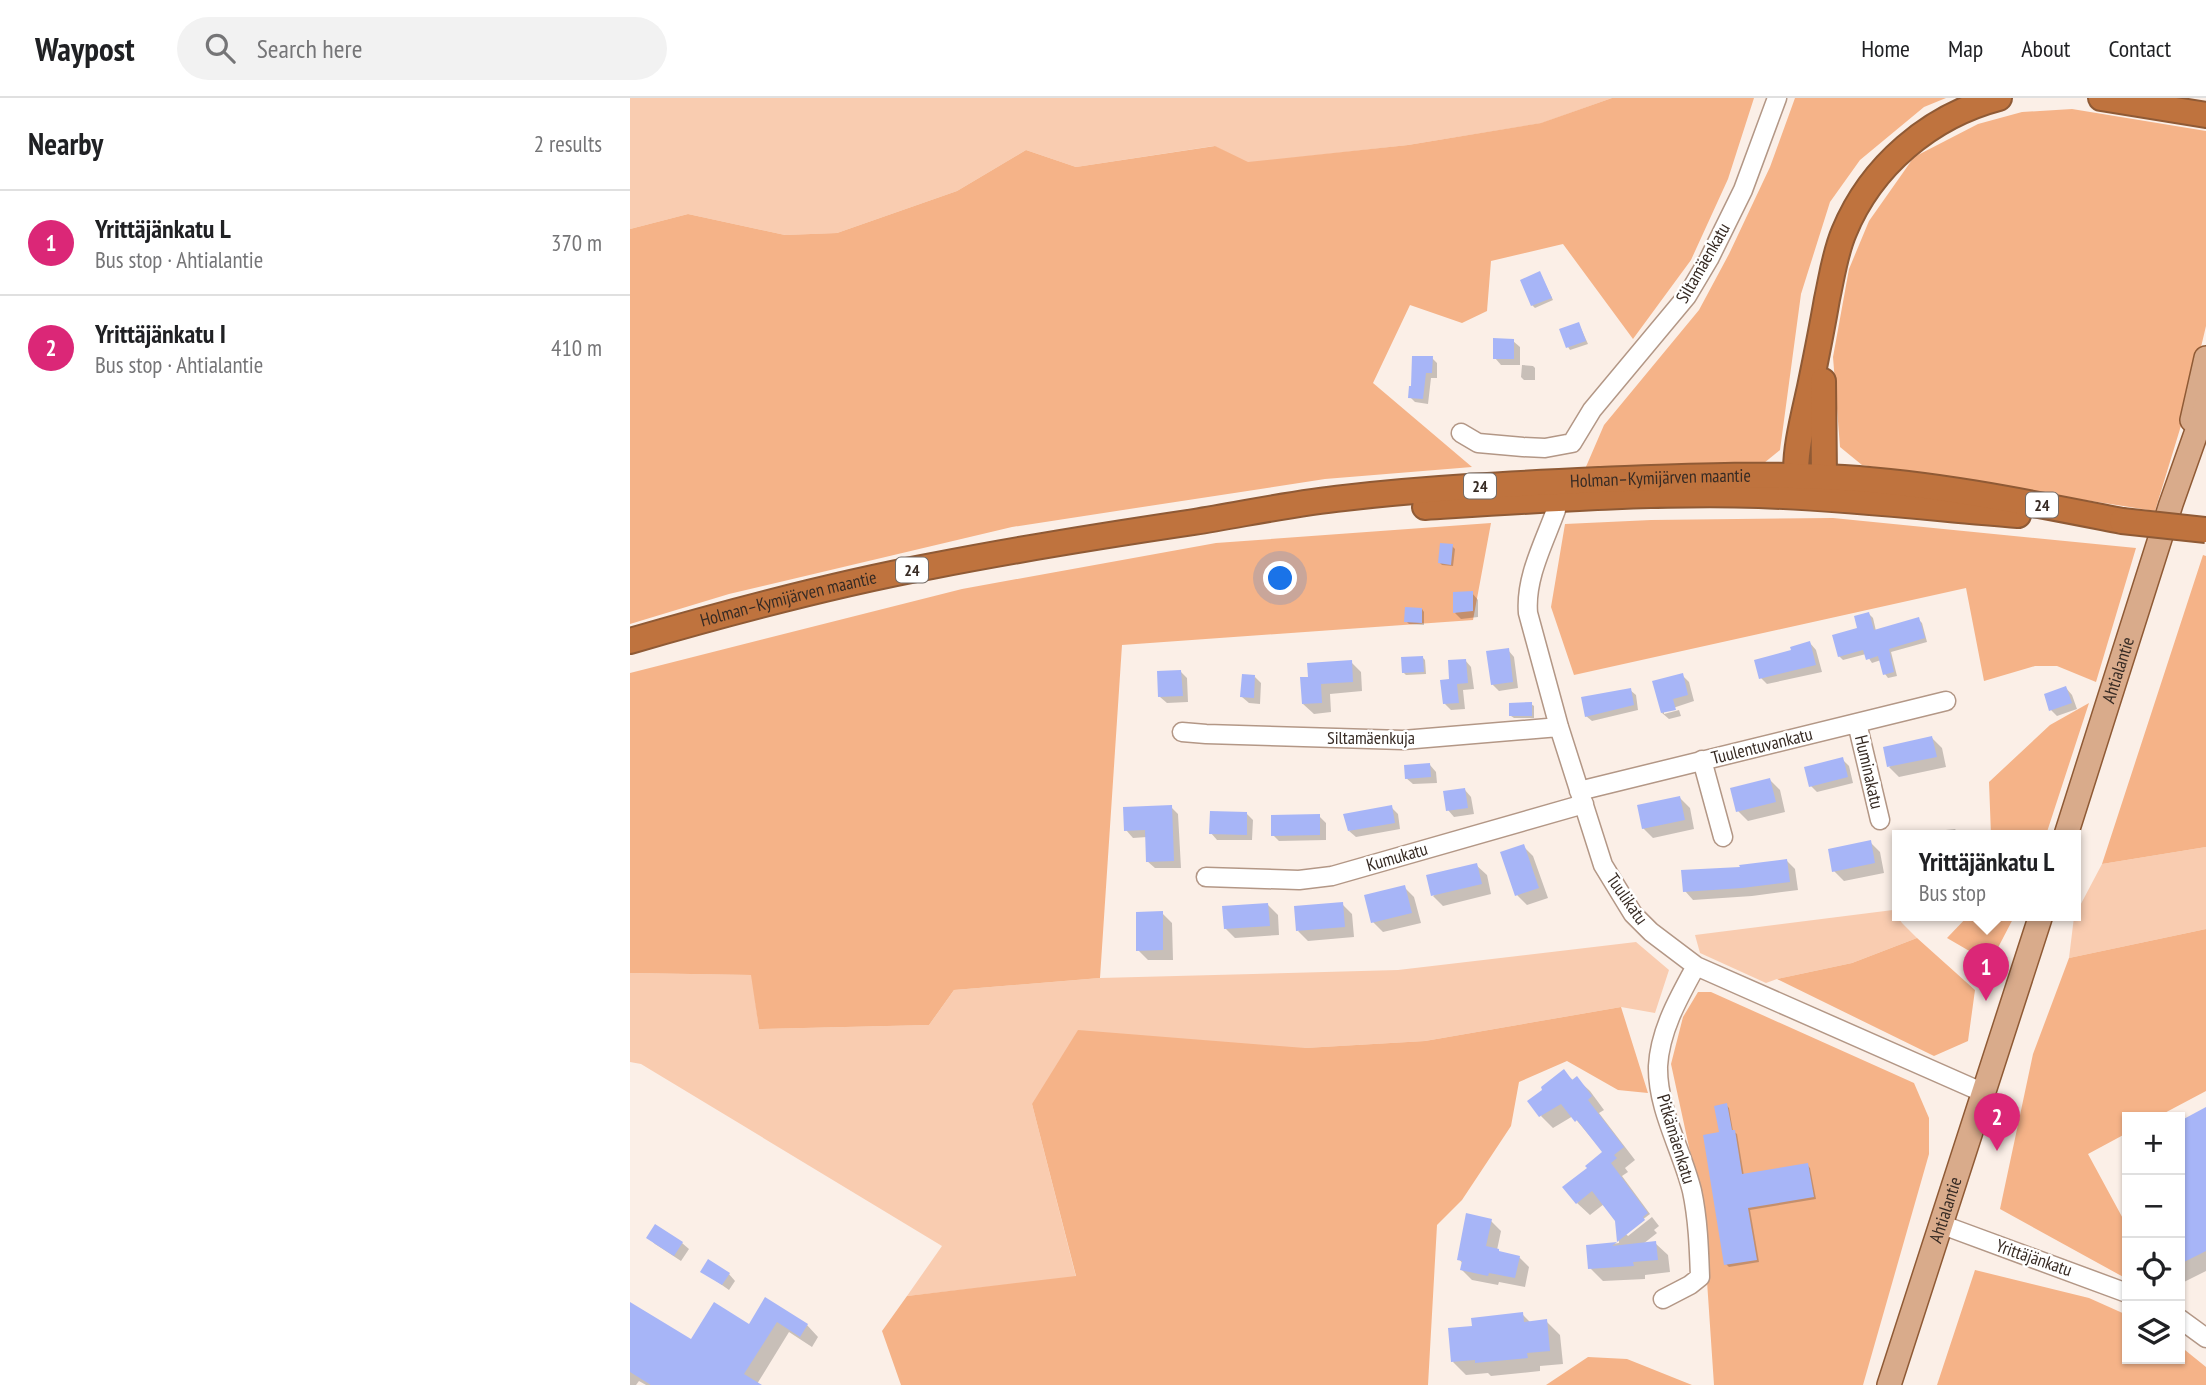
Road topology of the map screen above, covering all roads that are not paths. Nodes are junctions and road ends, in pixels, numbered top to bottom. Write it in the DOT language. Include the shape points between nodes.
graph roads {
  1 [pos="1776,98"];
  2 [pos="1999,98"];
  3 [pos="2101,98"];
  4 [pos="2206,115"];
  5 [pos="1827,300"];
  6 [pos="2206,359"];
  7 [pos="2206,405"];
  8 [pos="1461,433"];
  9 [pos="1797,476"];
  10 [pos="1819,487"];
  11 [pos="2171,504"];
  12 [pos="1556,510"];
  13 [pos="1198,521"];
  14 [pos="2206,530"];
  15 [pos="630,641"];
  16 [pos="1945,701"];
  17 [pos="1857,723"];
  18 [pos="1559,727"];
  19 [pos="1182,732"];
  20 [pos="1702,760"];
  21 [pos="1582,798"];
  22 [pos="1880,820"];
  23 [pos="2068,830"];
  24 [pos="1723,837"];
  25 [pos="1206,877"];
  26 [pos="2039,921"];
  27 [pos="1696,966"];
  28 [pos="1984,1093"];
  29 [pos="1940,1224"];
  30 [pos="2122,1291"];
  31 [pos="1663,1298"];
  32 [pos="2185,1323"];
  33 [pos="2206,1338"];
  34 [pos="1889,1385"];
  1 -- 8 [label="street, Siltamäenkatu" via="1743,190 1709,259 1687,296 1592,410 1572,443 1545,448 1478,443"];
  2 -- 5 [label="highway" via="1950,116 1919,135 1887,165 1844,232"];
  3 -- 4 [label="highway"];
  5 -- 9 [label="highway" via="1801,430"];
  5 -- 10 [label="highway"];
  6 -- 11 [label="main road, Ahtialantie"];
  7 -- 11 [label="main road, Ahtialantie"];
  9 -- 10 [label="highway" via="1804,491"];
  9 -- 13 [label="highway, Holman–Kymijärven maantie / 24" via="1424,490"];
  10 -- 13 [label="highway, Holman–Kymijärven maantie / 24"];
  10 -- 14 [label="highway, Holman–Kymijärven maantie / 24, bridge" via="2057,519"];
  11 -- 23 [label="main road, Ahtialantie"];
  12 -- 18 [label="street, Tuulikatu" via="1527,598"];
  13 -- 15 [label="highway, Holman–Kymijärven maantie / 24" via="929,566"];
  16 -- 17 [label="street, Tuulentuvankatu"];
  17 -- 20 [label="street, Tuulentuvankatu"];
  17 -- 22 [label="street, Huminakatu"];
  18 -- 19 [label="street, Siltamäenkuja" via="1403,740"];
  18 -- 21 [label="street, Tuulikatu"];
  20 -- 21 [label="street, Tuulentuvankatu"];
  20 -- 24 [label="street"];
  21 -- 25 [label="street, Kumukatu" via="1332,876 1298,880"];
  21 -- 27 [label="street, Tuulikatu" via="1603,865 1633,914"];
  26 -- 28 [label="main road, Ahtialantie"];
  27 -- 28 [label="street, Tuulikatu"];
  27 -- 31 [label="street, Pitkämäenkatu" via="1670,1018 1658,1069 1665,1108 1692,1192 1700,1277"];
  28 -- 29 [label="main road, Ahtialantie"];
  29 -- 30 [label="street, Yrittäjänkatu"];
  29 -- 34 [label="main road, Ahtialantie"];
  32 -- 33 [label="street"];
}
